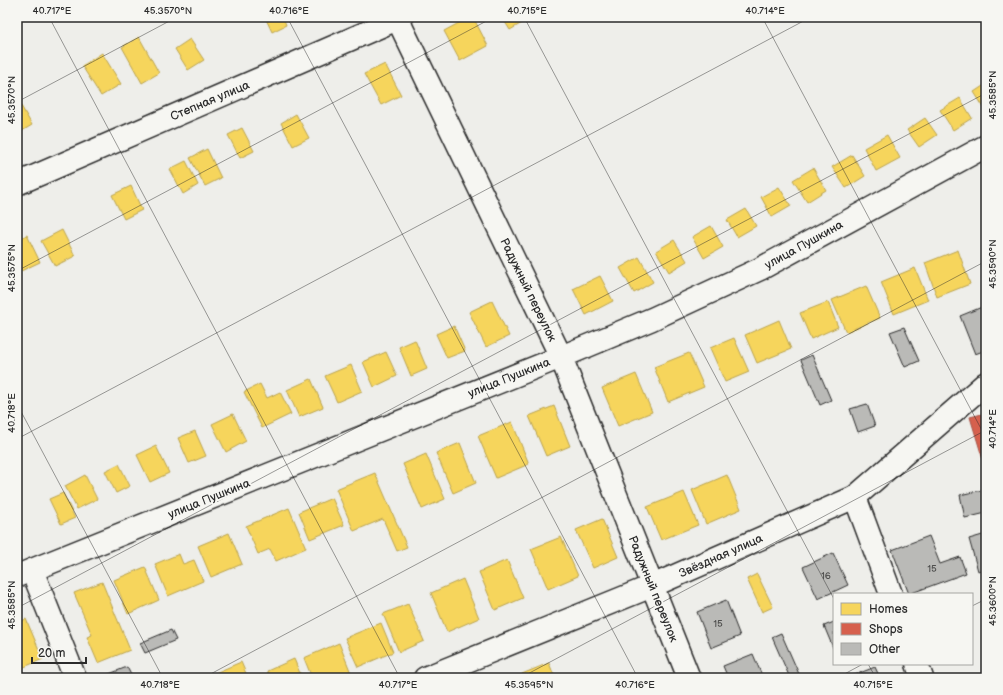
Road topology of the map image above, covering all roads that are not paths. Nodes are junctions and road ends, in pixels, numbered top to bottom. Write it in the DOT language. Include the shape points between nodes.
graph roads {
  1 [pos="400,18"];
  2 [pos="986,146"];
  3 [pos="17,184"];
  4 [pos="561,357"];
  5 [pos="986,382"];
  6 [pos="855,497"];
  7 [pos="25,573"];
  8 [pos="652,586"];
  9 [pos="891,593"];
  10 [pos="917,665"];
  11 [pos="75,678"];
  12 [pos="425,678"];
  13 [pos="689,678"];
  14 [pos="922,678"];
  1 -- 3 [label="street, Степная улица"];
  1 -- 4 [label="street, Радужный переулок"];
  2 -- 4 [label="street, улица Пушкина" via="760,269 652,319"];
  4 -- 7 [label="street, улица Пушкина"];
  4 -- 8 [label="street, Радужный переулок"];
  5 -- 6 [label="street, Звёздная улица"];
  6 -- 8 [label="street, Звёздная улица"];
  6 -- 9 [label="street"];
  7 -- 11 [label="street"];
  8 -- 12 [label="street, Звёздная улица"];
  8 -- 13 [label="street, Радужный переулок"];
  10 -- 14 [label="street"];
}
